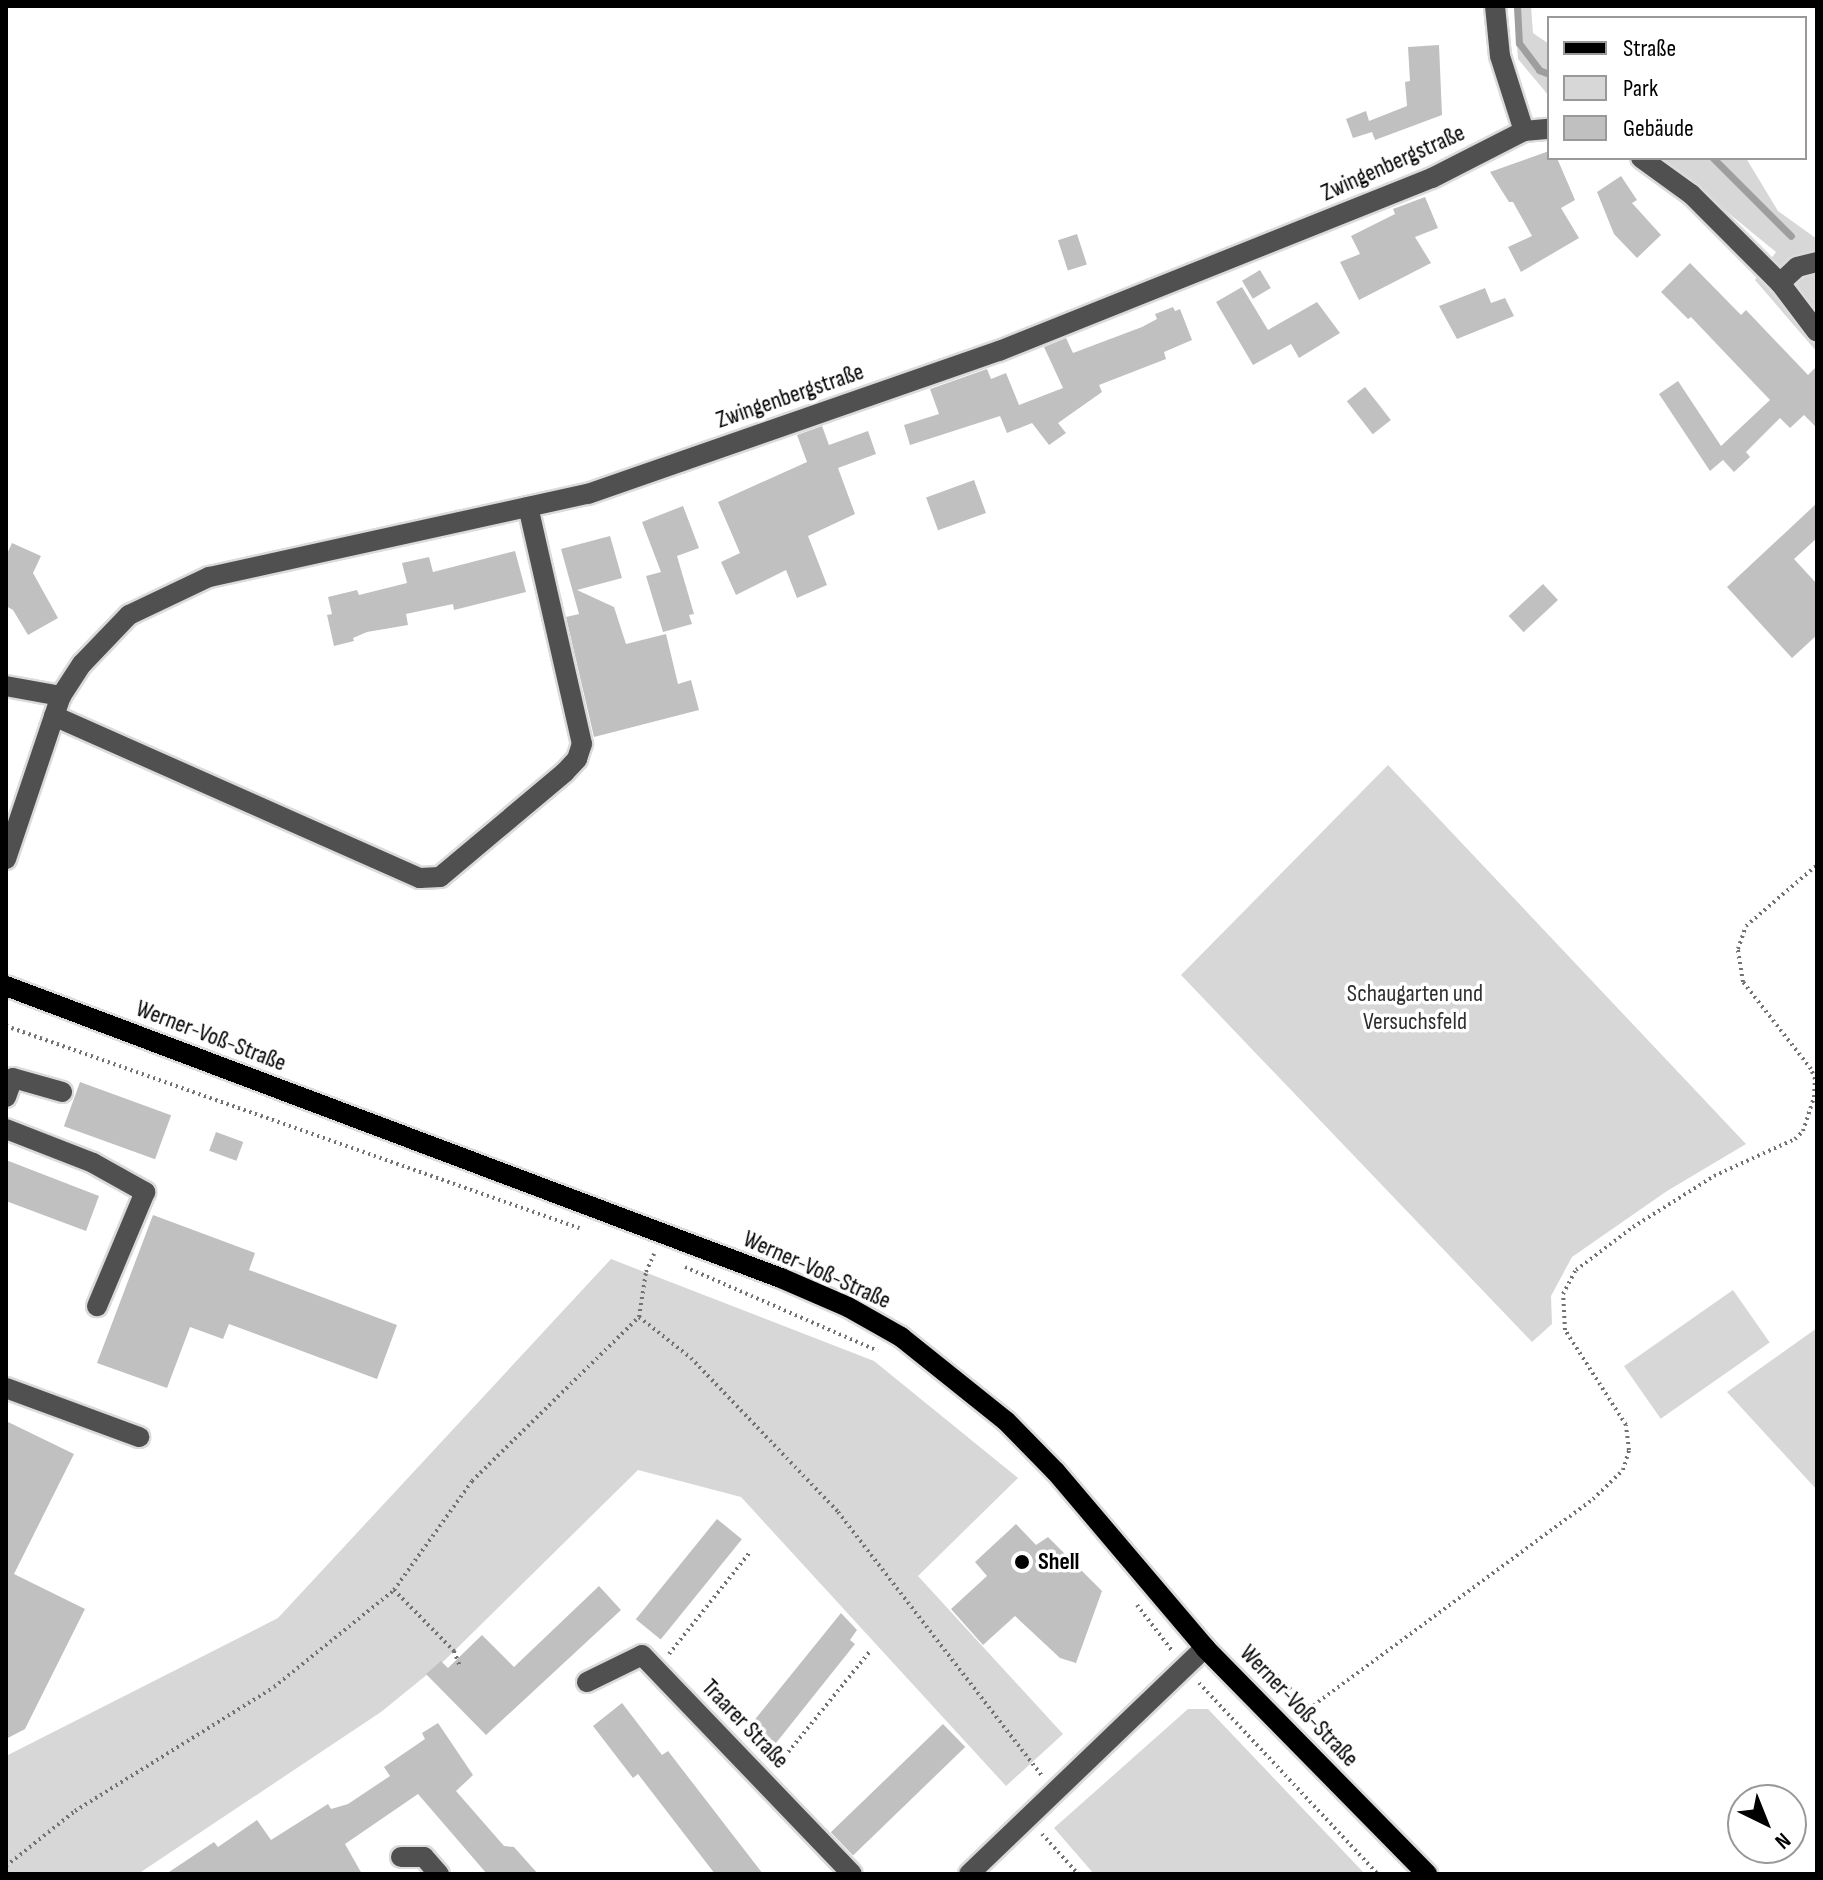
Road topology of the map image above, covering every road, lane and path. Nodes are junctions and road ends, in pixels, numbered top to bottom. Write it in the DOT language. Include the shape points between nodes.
graph roads {
  1 [pos="1495,6"];
  2 [pos="1547,129"];
  3 [pos="1524,131"];
  4 [pos="1644,160"];
  5 [pos="1817,262"];
  6 [pos="1780,283"];
  7 [pos="1817,332"];
  8 [pos="528,507"];
  9 [pos="6,686"];
  10 [pos="58,706"];
  11 [pos="6,859"];
  12 [pos="1817,865"];
  13 [pos="6,986"];
  14 [pos="6,1026"];
  15 [pos="62,1092"];
  16 [pos="6,1097"];
  17 [pos="6,1129"];
  18 [pos="594,1233"];
  19 [pos="664,1234"];
  20 [pos="639,1249"];
  21 [pos="654,1254"];
  22 [pos="683,1267"];
  23 [pos="97,1306"];
  24 [pos="639,1317"];
  25 [pos="887,1355"];
  26 [pos="6,1388"];
  27 [pos="139,1437"];
  28 [pos="750,1552"];
  29 [pos="394,1590"];
  30 [pos="1130,1596"];
  31 [pos="1205,1648"];
  32 [pos="871,1650"];
  33 [pos="460,1667"];
  34 [pos="1184,1668"];
  35 [pos="656,1670"];
  36 [pos="587,1682"];
  37 [pos="1285,1729"];
  38 [pos="764,1782"];
  39 [pos="1054,1791"];
  40 [pos="1027,1818"];
  41 [pos="401,1857"];
  42 [pos="6,1866"];
  43 [pos="439,1874"];
  44 [pos="852,1874"];
  45 [pos="969,1874"];
  46 [pos="1078,1874"];
  47 [pos="1378,1874"];
  48 [pos="1427,1874"];
  1 -- 3 [label="street" via="1500,56"];
  2 -- 3 [label="street, Zwingenbergstraße"];
  3 -- 8 [label="street, Zwingenbergstraße" via="1432,178 999,351 588,494"];
  4 -- 6 [label="street" via="1691,194"];
  5 -- 6 [label="street" via="1797,267"];
  6 -- 7 [label="street"];
  8 -- 10 [label="street, Zwingenbergstraße" via="209,577 129,615 82,664"];
  8 -- 10 [label="street" via="582,744 565,772 440,877 420,878"];
  9 -- 10 [label="street"];
  10 -- 11 [label="street, Zwingenbergstraße"];
  12 -- 37 [label="path" via="1746,926 1737,961 1749,991 1815,1079 1800,1136 1683,1194 1587,1261 1568,1281 1561,1306 1565,1330 1629,1437 1627,1460 1616,1478"];
  13 -- 19 [label="main road, Werner-Voß-Straße"];
  14 -- 18 [label="path"];
  15 -- 16 [label="street" via="13,1078"];
  17 -- 23 [label="street" via="93,1163 145,1192"];
  19 -- 21 [label="path"];
  19 -- 31 [label="main road, Werner-Voß-Straße" via="848,1307 901,1337 952,1376 1056,1472"];
  20 -- 21 [label="path"];
  21 -- 24 [label="path"];
  22 -- 25 [label="path"];
  24 -- 29 [label="path" via="472,1481"];
  24 -- 39 [label="path" via="691,1358 838,1512"];
  26 -- 27 [label="street"];
  28 -- 35 [label="path"];
  29 -- 33 [label="path" via="454,1651"];
  29 -- 42 [label="path" via="274,1687 75,1811"];
  30 -- 34 [label="path"];
  31 -- 34 [label="street"];
  31 -- 37 [label="main road, Werner-Voß-Straße"];
  32 -- 38 [label="path"];
  34 -- 39 [label="street"];
  34 -- 47 [label="path"];
  35 -- 36 [label="street" via="642,1655"];
  35 -- 38 [label="street, Traarer Straße"];
  37 -- 48 [label="main road, Werner-Voß-Straße"];
  38 -- 44 [label="street, Traarer Straße"];
  39 -- 40 [label="street"];
  40 -- 45 [label="street"];
  40 -- 46 [label="path"];
  41 -- 43 [label="street" via="424,1857"];
}
